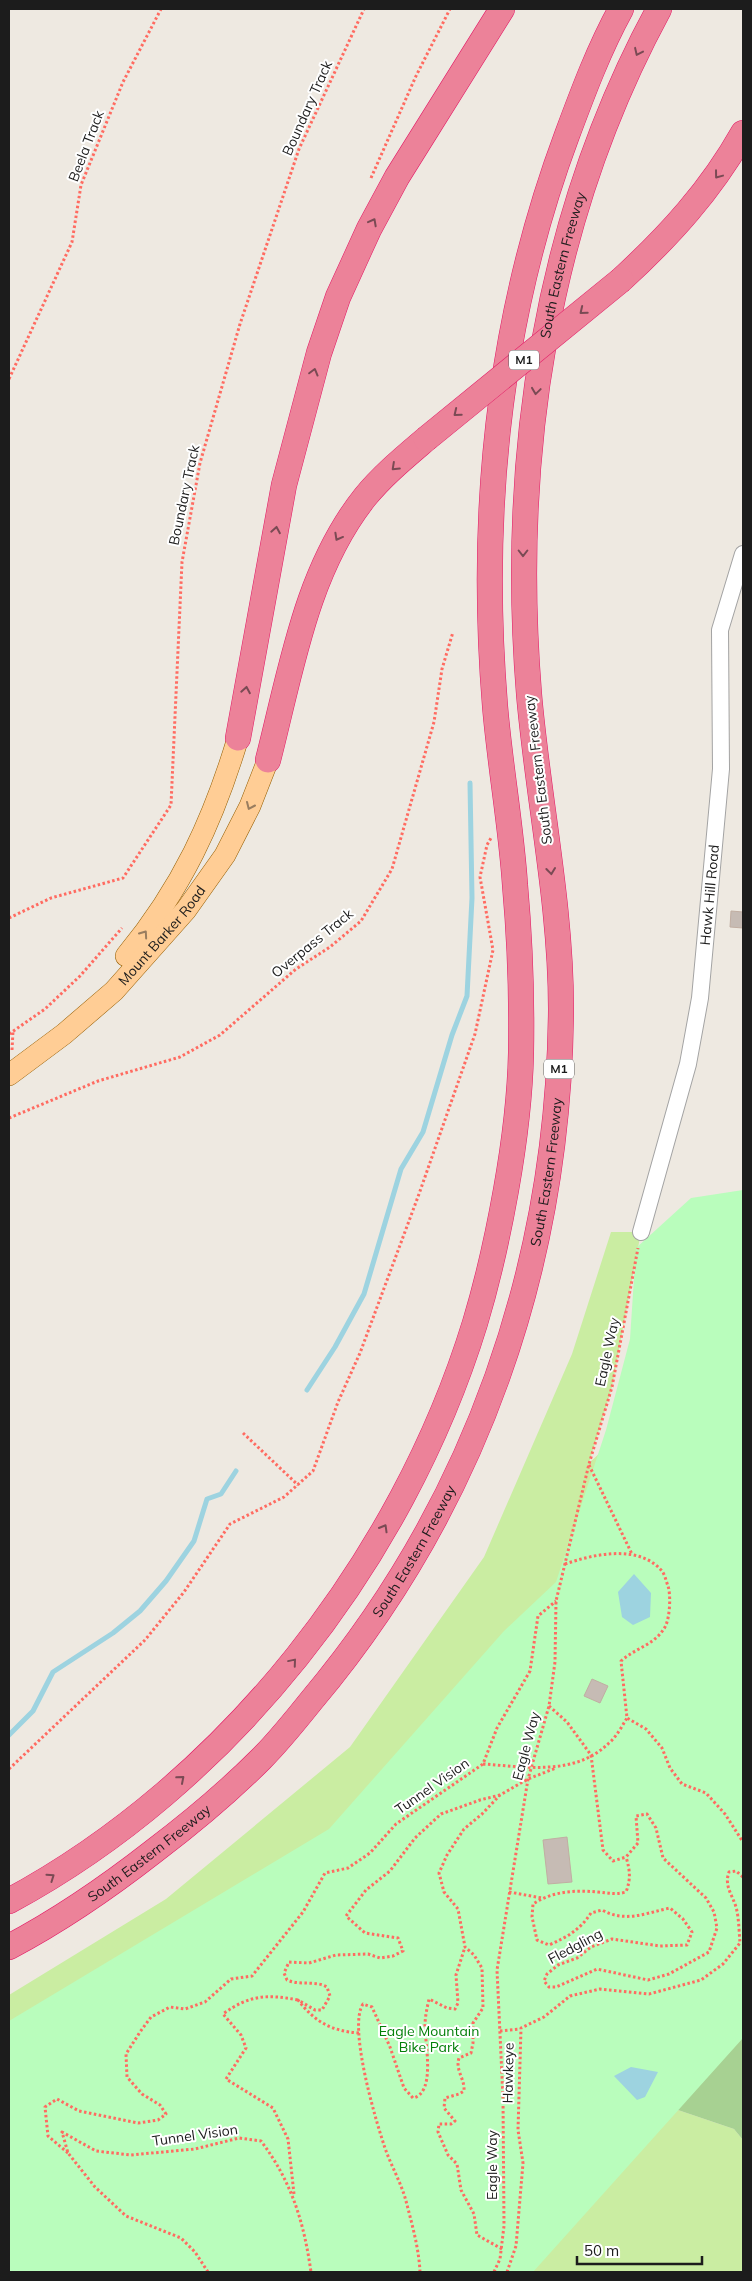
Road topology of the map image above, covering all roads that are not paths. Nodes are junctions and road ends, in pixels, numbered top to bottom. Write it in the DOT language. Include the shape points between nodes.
graph roads {
  1 [pos="502,9"];
  2 [pos="621,9"];
  3 [pos="659,9"];
  4 [pos="743,133"];
  5 [pos="743,554"];
  6 [pos="238,738"];
  7 [pos="268,760"];
  8 [pos="10,1058"];
  9 [pos="9,1075"];
  10 [pos="641,1232"];
  11 [pos="9,1901"];
  12 [pos="9,1947"];
  6 -- 1 [label="highway, one-way" via="284,485 319,353 338,297 397,177"];
  11 -- 2 [label="highway, M1, one-way" via="42,1884 183,1778 252,1710 309,1642 362,1567 406,1489 444,1408 475,1324 497,1237 513,1150 521,1059 515,880 490,617 490,528 495,443 507,349 550,180 581,97"];
  3 -- 12 [label="highway, South Eastern Freeway / M1, one-way" via="617,96 586,177 560,262 542,342 529,439 523,528 523,615 530,703 552,878 561,1003 558,1088 549,1176 531,1264 506,1351 475,1435 437,1516 392,1593 340,1666 262,1758 196,1819 125,1874 49,1926"];
  4 -- 7 [label="highway, M1, one-way, bridge" via="726,165 685,217 621,280 426,439 365,497 341,532 317,583"];
  5 -- 10 [label="lane, Hawk Hill Road" via="720,630 721,769 700,998 688,1064"];
  8 -- 6 [label="main road, Mount Barker Road, one-way" via="71,1016 143,936 199,845 217,803"];
  7 -- 9 [label="main road, Mount Barker Road, one-way" via="250,806 225,855 186,910 114,991"];
}
